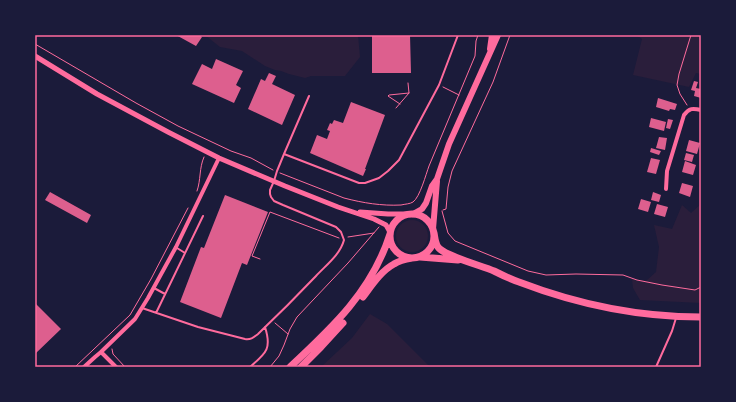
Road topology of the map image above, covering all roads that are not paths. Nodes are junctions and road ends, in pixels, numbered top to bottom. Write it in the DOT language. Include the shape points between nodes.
graph roads {
  1 [pos="458,35"];
  2 [pos="492,35"];
  3 [pos="498,35"];
  4 [pos="489,55"];
  5 [pos="35,56"];
  6 [pos="309,96"];
  7 [pos="701,110"];
  8 [pos="284,154"];
  9 [pos="219,158"];
  10 [pos="437,179"];
  11 [pos="274,181"];
  12 [pos="666,189"];
  13 [pos="351,211"];
  14 [pos="411,214"];
  15 [pos="203,216"];
  16 [pos="434,231"];
  17 [pos="390,233"];
  18 [pos="176,247"];
  19 [pos="185,253"];
  20 [pos="416,257"];
  21 [pos="466,261"];
  22 [pos="154,288"];
  23 [pos="165,294"];
  24 [pos="142,308"];
  25 [pos="156,313"];
  26 [pos="677,317"];
  27 [pos="701,317"];
  28 [pos="265,327"];
  29 [pos="101,352"];
  30 [pos="84,367"];
  31 [pos="116,367"];
  32 [pos="250,367"];
  33 [pos="290,367"];
  34 [pos="301,367"];
  35 [pos="656,367"];
  1 -- 8 [label="lane" via="439,85 399,160 388,172 372,181 359,183"];
  2 -- 4 [label="main road"];
  3 -- 4 [label="main road"];
  4 -- 10 [label="main road" via="449,144"];
  5 -- 9 [label="street" via="104,98"];
  6 -- 8 [label="lane"];
  7 -- 12 [label="street" via="690,109 684,115 667,171"];
  8 -- 11 [label="lane"];
  9 -- 11 [label="street"];
  9 -- 18 [label="street"];
  10 -- 14 [label="main road" via="422,209"];
  10 -- 16 [label="main road"];
  11 -- 13 [label="street"];
  11 -- 28 [label="lane" via="270,190 274,201 336,227 344,238 340,251"];
  13 -- 14 [label="street"];
  13 -- 17 [label="street" via="383,223"];
  14 -- 16 [label="highway" via="425,218"];
  14 -- 17 [label="highway" via="397,219"];
  15 -- 19 [label="lane"];
  16 -- 20 [label="highway" via="432,246 426,253"];
  16 -- 21 [label="highway" via="440,250"];
  17 -- 20 [label="highway" via="392,246 397,252 403,256"];
  17 -- 33 [label="highway" via="386,248 358,297 327,333"];
  18 -- 19 [label="lane"];
  18 -- 22 [label="street"];
  19 -- 23 [label="lane"];
  20 -- 21 [label="highway"];
  20 -- 34 [label="highway" via="394,264 383,273 341,325"];
  21 -- 26 [label="highway" via="517,282 576,301"];
  22 -- 23 [label="lane"];
  22 -- 24 [label="street"];
  23 -- 25 [label="lane"];
  24 -- 25 [label="lane"];
  24 -- 29 [label="street" via="136,319"];
  25 -- 28 [label="lane" via="248,340"];
  26 -- 27 [label="highway"];
  26 -- 35 [label="lane"];
  28 -- 32 [label="lane" via="268,347"];
  29 -- 30 [label="street"];
  29 -- 31 [label="street"];
}
